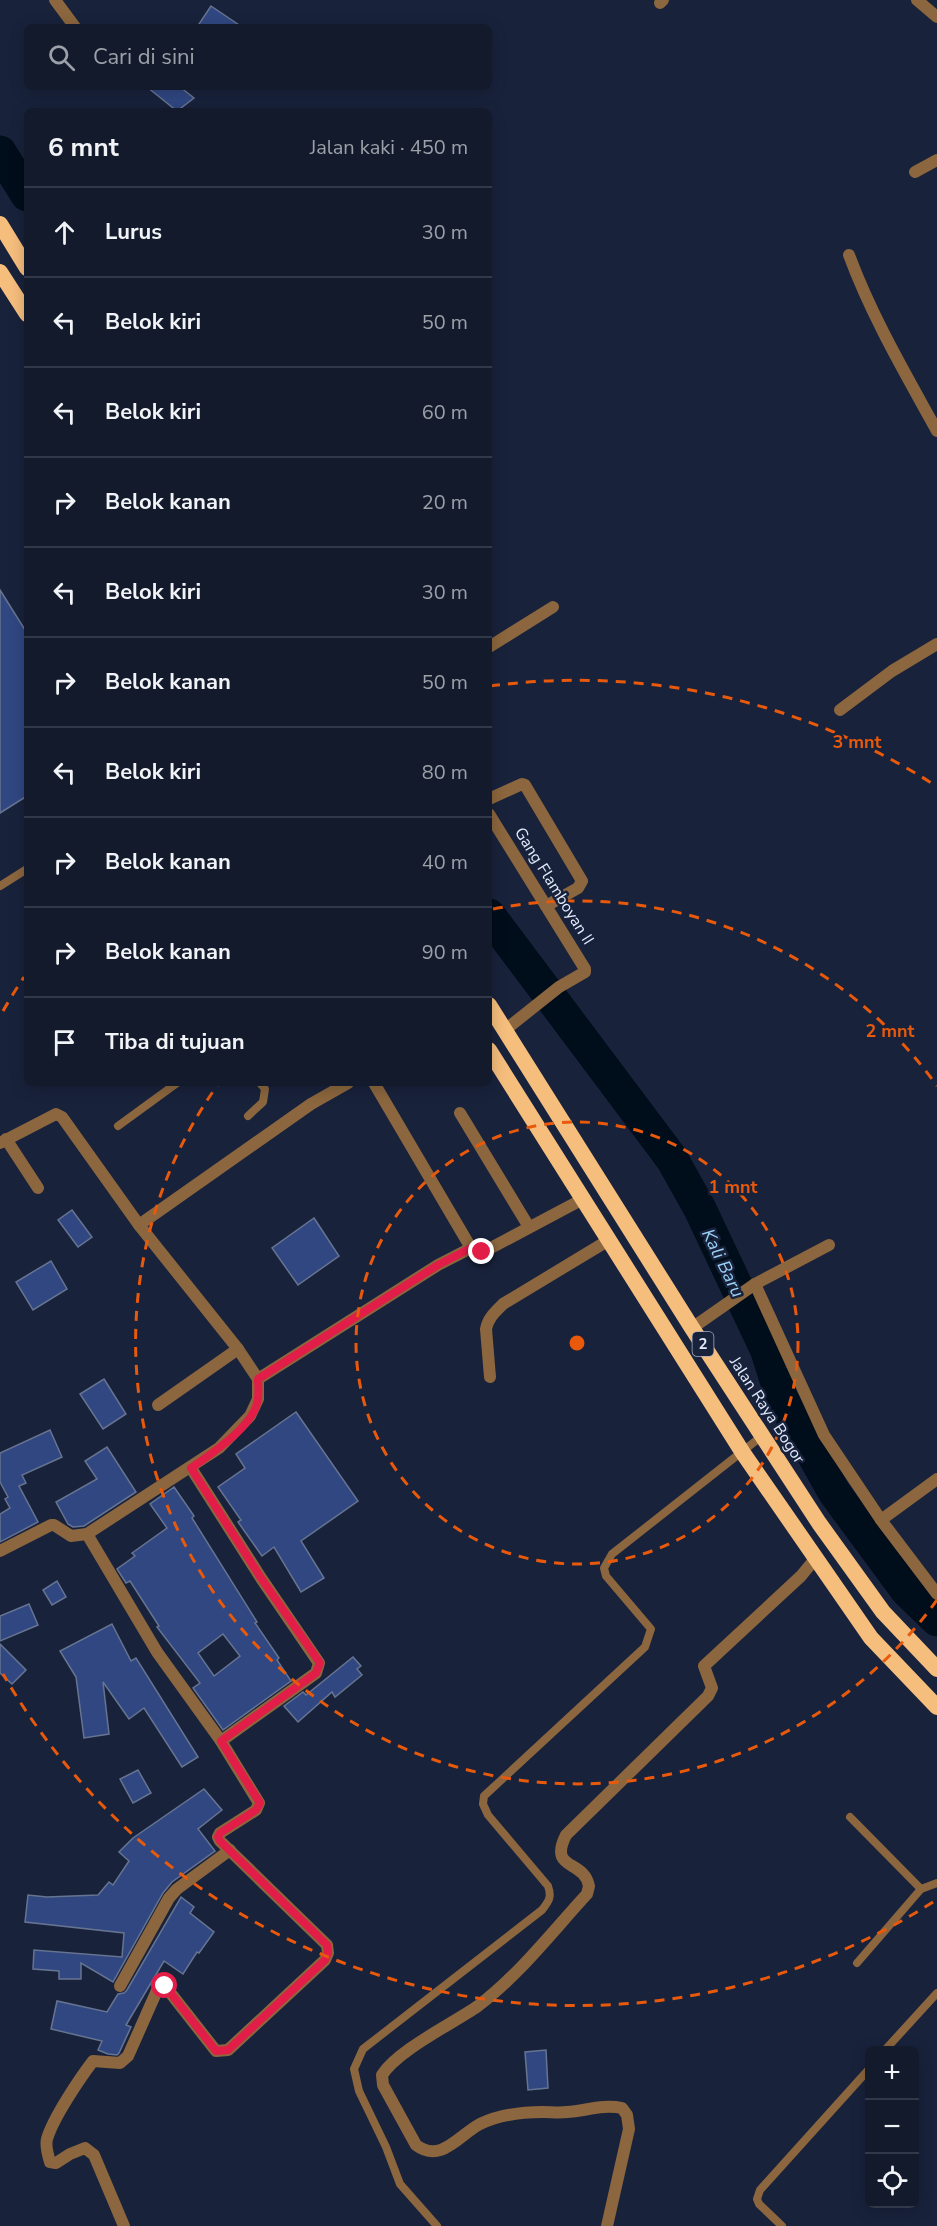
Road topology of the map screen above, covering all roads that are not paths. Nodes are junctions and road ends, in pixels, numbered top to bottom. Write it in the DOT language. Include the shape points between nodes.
graph roads {
  1 [pos="55,0"];
  2 [pos="917,0"];
  3 [pos="937,17"];
  4 [pos="73,24"];
  5 [pos="937,160"];
  6 [pos="915,172"];
  7 [pos="0,224"];
  8 [pos="849,255"];
  9 [pos="24,263"];
  10 [pos="0,272"];
  11 [pos="24,309"];
  12 [pos="937,430"];
  13 [pos="553,607"];
  14 [pos="937,644"];
  15 [pos="492,645"];
  16 [pos="840,710"];
  17 [pos="492,798"];
  18 [pos="492,819"];
  19 [pos="24,871"];
  20 [pos="0,886"];
  21 [pos="546,906"];
  22 [pos="492,1010"];
  23 [pos="505,1030"];
  24 [pos="492,1055"];
  25 [pos="173,1086"];
  26 [pos="262,1086"];
  27 [pos="343,1086"];
  28 [pos="376,1086"];
  29 [pos="460,1113"];
  30 [pos="248,1116"];
  31 [pos="118,1126"];
  32 [pos="3,1141"];
  33 [pos="38,1188"];
  34 [pos="583,1199"];
  35 [pos="139,1225"];
  36 [pos="529,1227"];
  37 [pos="609,1240"];
  38 [pos="829,1245"];
  39 [pos="471,1248"];
  40 [pos="751,1287"];
  41 [pos="692,1328"];
  42 [pos="238,1349"];
  43 [pos="490,1377"];
  44 [pos="258,1379"];
  45 [pos="158,1405"];
  46 [pos="764,1435"];
  47 [pos="743,1453"];
  48 [pos="191,1468"];
  49 [pos="937,1479"];
  50 [pos="880,1520"];
  51 [pos="87,1534"];
  52 [pos="0,1551"];
  53 [pos="815,1559"];
  54 [pos="937,1594"];
  55 [pos="937,1669"];
  56 [pos="937,1707"];
  57 [pos="221,1741"];
  58 [pos="850,1817"];
  59 [pos="230,1850"];
  60 [pos="937,1883"];
  61 [pos="921,1889"];
  62 [pos="857,1963"];
  63 [pos="120,1986"];
  64 [pos="937,1993"];
  65 [pos="889,2046"];
  66 [pos="865,2074"];
  67 [pos="124,2226"];
  68 [pos="437,2226"];
  69 [pos="607,2226"];
  70 [pos="782,2226"];
  1 -- 4 [label="street"];
  2 -- 3 [label="street"];
  5 -- 6 [label="street"];
  7 -- 9 [label="highway"];
  8 -- 12 [label="street" via="888,343"];
  10 -- 11 [label="highway"];
  13 -- 15 [label="street"];
  14 -- 16 [label="street"];
  17 -- 21 [label="street" via="525,785 582,881 578,888"];
  18 -- 21 [label="street, Gang Flamboyan II"];
  19 -- 20 [label="lane"];
  21 -- 23 [label="street, Gang Flamboyan II" via="585,972 559,987"];
  22 -- 23 [label="highway, Jalan Raya Bogor / 2"];
  23 -- 41 [label="highway, Jalan Raya Bogor / 2"];
  24 -- 34 [label="highway, 2"];
  25 -- 31 [label="lane"];
  26 -- 30 [label="lane" via="263,1102"];
  27 -- 35 [label="street" via="311,1104"];
  28 -- 39 [label="street"];
  29 -- 36 [label="street"];
  32 -- 33 [label="street"];
  32 -- 35 [label="street" via="56,1114 62,1117"];
  34 -- 36 [label="street"];
  34 -- 37 [label="highway, 2"];
  35 -- 42 [label="street"];
  36 -- 39 [label="street" via="487,1250 478,1252"];
  37 -- 43 [label="street" via="496,1310 486,1329"];
  37 -- 47 [label="highway, 2"];
  38 -- 40 [label="street"];
  39 -- 44 [label="street"];
  40 -- 41 [label="street"];
  40 -- 50 [label="street" via="824,1435"];
  41 -- 46 [label="highway, Jalan Raya Bogor / 2"];
  42 -- 44 [label="street"];
  42 -- 45 [label="street"];
  44 -- 48 [label="street" via="258,1400 250,1416 219,1448"];
  46 -- 47 [label="lane"];
  46 -- 55 [label="highway, Jalan Raya Bogor / 2" via="819,1523 884,1612"];
  47 -- 53 [label="highway, 2"];
  47 -- 68 [label="lane" via="612,1554 604,1568 606,1576 651,1629 645,1647 484,1796 488,1815 548,1886 549,1902 363,2049 354,2069 359,2091 400,2184"];
  48 -- 51 [label="street"];
  48 -- 57 [label="street" via="320,1663 316,1673"];
  49 -- 50 [label="street"];
  50 -- 54 [label="street"];
  51 -- 52 [label="street" via="71,1536 51,1525"];
  51 -- 57 [label="street" via="157,1652"];
  53 -- 56 [label="highway, 2" via="872,1638"];
  53 -- 69 [label="street" via="704,1666 712,1688 708,1696 566,1835 562,1859 584,1874 590,1886 587,1894 519,1969 479,2005 396,2060 382,2075 382,2085 416,2145 425,2151 441,2151 480,2124 504,2116 622,2108 629,2129"];
  57 -- 59 [label="street" via="260,1803 256,1810 220,1833 220,1841"];
  58 -- 61 [label="lane"];
  59 -- 63 [label="street" via="169,1898"];
  59 -- 67 [label="street" via="327,1945 328,1953 228,2050 216,2051 165,1986 159,1986 128,2056 120,2063 93,2061 87,2069 46,2140 47,2154 50,2162 57,2163 85,2148 94,2155"];
  60 -- 61 [label="lane"];
  61 -- 62 [label="lane"];
  64 -- 65 [label="lane"];
  66 -- 70 [label="lane" via="760,2190 759,2204"];
}
